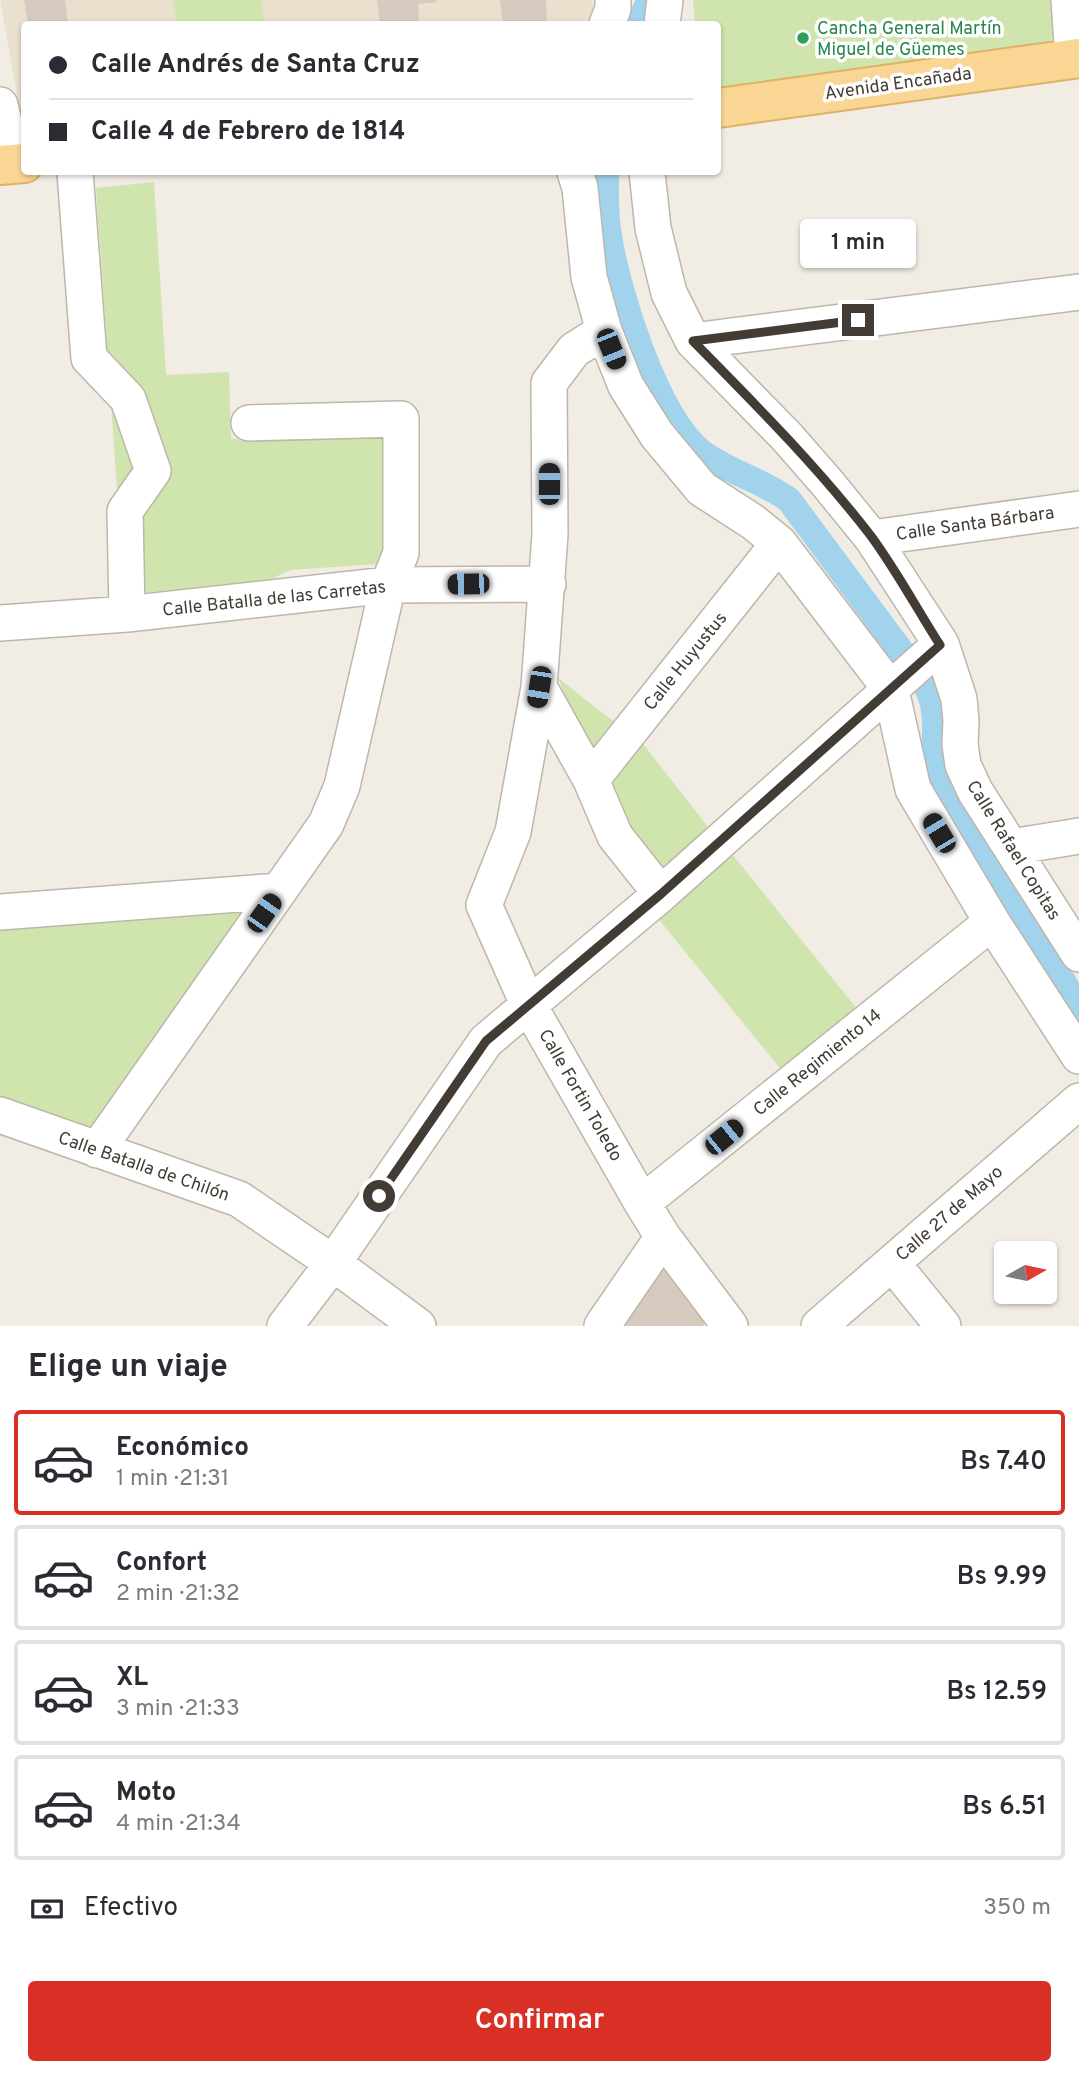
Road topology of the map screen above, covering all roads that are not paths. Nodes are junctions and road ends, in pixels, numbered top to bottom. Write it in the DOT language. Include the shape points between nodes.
graph roads {
  1 [pos="613,0"];
  2 [pos="665,0"];
  3 [pos="1069,0"];
  4 [pos="608,21"];
  5 [pos="662,21"];
  6 [pos="1076,58"];
  7 [pos="0,105"];
  8 [pos="721,108"];
  9 [pos="13,163"];
  10 [pos="75,175"];
  11 [pos="576,175"];
  12 [pos="647,175"];
  13 [pos="1079,292"];
  14 [pos="604,331"];
  15 [pos="693,341"];
  16 [pos="248,423"];
  17 [pos="1079,509"];
  18 [pos="872,538"];
  19 [pos="779,543"];
  20 [pos="548,584"];
  21 [pos="388,585"];
  22 [pos="127,614"];
  23 [pos="0,623"];
  24 [pos="933,652"];
  25 [pos="895,686"];
  26 [pos="539,687"];
  27 [pos="591,779"];
  28 [pos="1079,836"];
  29 [pos="1011,847"];
  30 [pos="279,891"];
  31 [pos="661,894"];
  32 [pos="0,912"];
  33 [pos="992,922"];
  34 [pos="1079,954"];
  35 [pos="528,1003"];
  36 [pos="1079,1056"];
  37 [pos="1079,1101"];
  38 [pos="0,1115"];
  39 [pos="97,1150"];
  40 [pos="642,1203"];
  41 [pos="663,1237"];
  42 [pos="333,1263"];
  43 [pos="892,1263"];
  44 [pos="285,1326"];
  45 [pos="418,1326"];
  46 [pos="602,1326"];
  47 [pos="730,1326"];
  48 [pos="819,1326"];
  49 [pos="943,1326"];
  1 -- 4 [label="street"];
  2 -- 5 [label="street"];
  3 -- 6 [label="street"];
  6 -- 8 [label="main road, Avenida Encañada"];
  7 -- 9 [label="street"];
  10 -- 22 [label="street" via="89,358 128,399 153,471 125,511"];
  11 -- 14 [label="street" via="589,277"];
  12 -- 15 [label="street, Calle Rafael Copitas" via="653,228 669,293"];
  13 -- 15 [label="street"];
  14 -- 19 [label="street" via="626,386 657,435 702,489"];
  14 -- 20 [label="street, Calle Fortin Toledo" via="574,349 549,383"];
  15 -- 18 [label="street, Calle Rafael Copitas" via="787,437"];
  16 -- 21 [label="street" via="401,419 401,553"];
  17 -- 18 [label="street, Calle Santa Bárbara"];
  18 -- 24 [label="street, Calle Rafael Copitas"];
  19 -- 25 [label="street"];
  19 -- 27 [label="street, Calle Huyustus"];
  20 -- 21 [label="street, Calle Batalla de las Carretas"];
  20 -- 26 [label="street, Calle Fortin Toledo"];
  21 -- 22 [label="street, Calle Batalla de las Carretas"];
  21 -- 30 [label="street" via="342,786 326,824"];
  22 -- 23 [label="street, Calle Batalla de las Carretas"];
  24 -- 25 [label="street"];
  24 -- 29 [label="street, Calle Rafael Copitas" via="959,699 963,765"];
  25 -- 31 [label="street"];
  25 -- 33 [label="street" via="913,789"];
  26 -- 27 [label="street"];
  26 -- 35 [label="street, Calle Fortin Toledo" via="513,832 484,905"];
  27 -- 31 [label="street" via="615,836"];
  28 -- 29 [label="street"];
  29 -- 34 [label="street, Calle Rafael Copitas"];
  30 -- 32 [label="street"];
  30 -- 39 [label="street"];
  31 -- 35 [label="street"];
  33 -- 36 [label="street"];
  33 -- 40 [label="street, Calle Regimiento 14"];
  35 -- 40 [label="street, Calle Fortin Toledo"];
  35 -- 42 [label="street" via="486,1041"];
  37 -- 43 [label="street, Calle 27 de Mayo"];
  38 -- 39 [label="street, Calle Batalla de Chilón"];
  39 -- 42 [label="street, Calle Batalla de Chilón" via="239,1199"];
  40 -- 41 [label="street, Calle Fortin Toledo"];
  41 -- 46 [label="street"];
  41 -- 47 [label="street, Calle Fortin Toledo"];
  42 -- 44 [label="street"];
  42 -- 45 [label="street, Calle Batalla de Chilón"];
  43 -- 48 [label="street, Calle 27 de Mayo"];
  43 -- 49 [label="street"];
}
